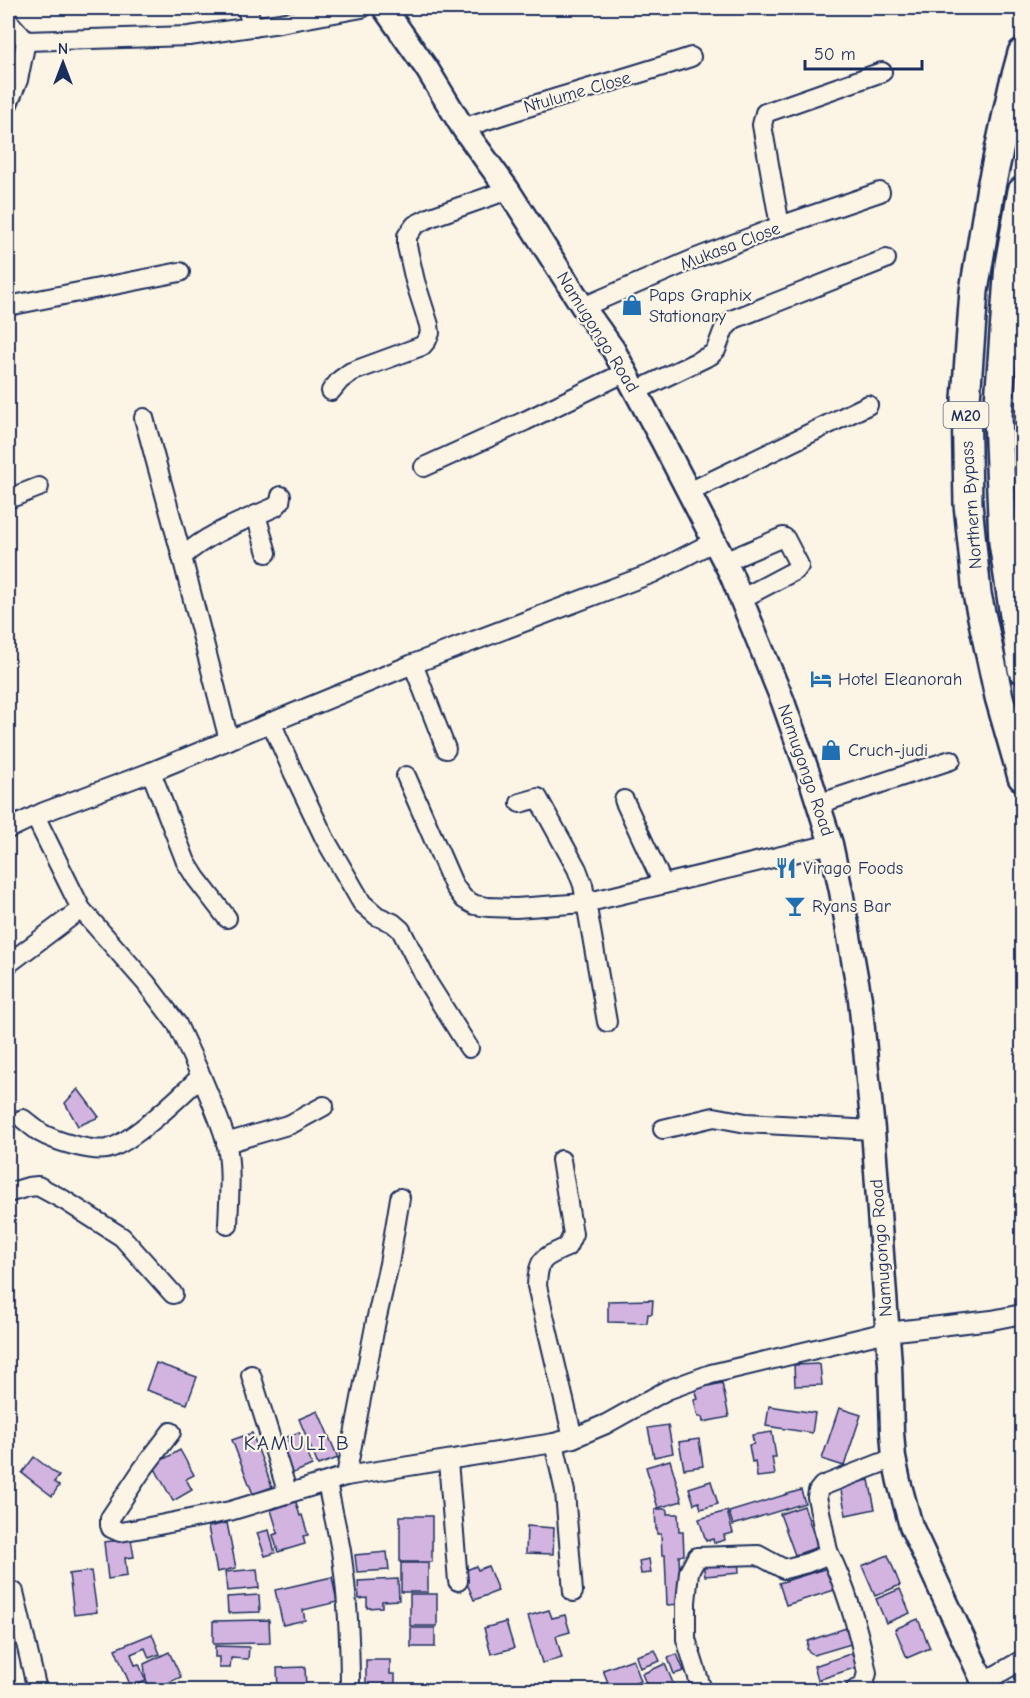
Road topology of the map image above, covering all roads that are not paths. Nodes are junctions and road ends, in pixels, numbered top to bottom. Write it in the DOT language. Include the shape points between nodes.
graph roads {
  1 [pos="246,8"];
  2 [pos="362,8"];
  3 [pos="384,8"];
  4 [pos="8,21"];
  5 [pos="254,27"];
  6 [pos="26,41"];
  7 [pos="1023,53"];
  8 [pos="691,57"];
  9 [pos="882,72"];
  10 [pos="8,104"];
  11 [pos="463,128"];
  12 [pos="507,190"];
  13 [pos="1023,190"];
  14 [pos="880,192"];
  15 [pos="780,226"];
  16 [pos="886,259"];
  17 [pos="180,272"];
  18 [pos="8,306"];
  19 [pos="583,307"];
  20 [pos="631,382"];
  21 [pos="331,391"];
  22 [pos="868,405"];
  23 [pos="144,418"];
  24 [pos="424,466"];
  25 [pos="39,487"];
  26 [pos="690,492"];
  27 [pos="281,496"];
  28 [pos="8,499"];
  29 [pos="256,515"];
  30 [pos="715,541"];
  31 [pos="267,553"];
  32 [pos="182,557"];
  33 [pos="724,562"];
  34 [pos="741,599"];
  35 [pos="413,664"];
  36 [pos="1023,669"];
  37 [pos="271,722"];
  38 [pos="229,740"];
  39 [pos="446,749"];
  40 [pos="951,760"];
  41 [pos="151,772"];
  42 [pos="406,776"];
  43 [pos="1023,777"];
  44 [pos="624,800"];
  45 [pos="520,804"];
  46 [pos="818,804"];
  47 [pos="34,816"];
  48 [pos="8,823"];
  49 [pos="831,844"];
  50 [pos="663,884"];
  51 [pos="585,903"];
  52 [pos="81,909"];
  53 [pos="227,918"];
  54 [pos="8,964"];
  55 [pos="607,1022"];
  56 [pos="469,1048"];
  57 [pos="201,1076"];
  58 [pos="324,1106"];
  59 [pos="22,1119"];
  60 [pos="663,1128"];
  61 [pos="873,1130"];
  62 [pos="226,1143"];
  63 [pos="561,1160"];
  64 [pos="8,1193"];
  65 [pos="400,1198"];
  66 [pos="228,1225"];
  67 [pos="173,1294"];
  68 [pos="1023,1314"];
  69 [pos="887,1332"];
  70 [pos="252,1375"];
  71 [pos="171,1432"];
  72 [pos="573,1438"];
  73 [pos="554,1443"];
  74 [pos="894,1458"];
  75 [pos="448,1461"];
  76 [pos="346,1476"];
  77 [pos="327,1482"];
  78 [pos="288,1494"];
  79 [pos="828,1551"];
  80 [pos="458,1581"];
  81 [pos="15,1592"];
  82 [pos="573,1592"];
  83 [pos="1023,1660"];
  84 [pos="985,1686"];
  85 [pos="37,1690"];
  86 [pos="350,1690"];
  87 [pos="702,1690"];
  88 [pos="855,1690"];
  1 -- 5 [label="street"];
  2 -- 5 [label="street"];
  3 -- 11 [label="main road, Namugongo Road"];
  4 -- 6 [label="street"];
  5 -- 6 [label="street" via="189,36"];
  6 -- 10 [label="street" via="18,80"];
  7 -- 43 [label="highway, Northern Bypass / M20" via="991,187 974,291 966,399 968,504 977,594 999,697"];
  8 -- 11 [label="street, Ntulume Close"];
  9 -- 15 [label="street" via="765,113 762,125"];
  11 -- 12 [label="main road, Namugongo Road"];
  12 -- 19 [label="main road, Namugongo Road"];
  12 -- 21 [label="street" via="415,225 407,236 407,246 429,325 427,340 422,346 351,372"];
  13 -- 36 [label="highway, Northern Bypass / M20" via="1009,264 998,416 1003,542"];
  14 -- 15 [label="street, Mukasa Close"];
  15 -- 19 [label="street, Mukasa Close"];
  16 -- 20 [label="street" via="734,319 724,329 711,355"];
  17 -- 18 [label="street"];
  19 -- 20 [label="main road, Namugongo Road"];
  20 -- 24 [label="street" via="525,421"];
  20 -- 26 [label="main road, Namugongo Road"];
  22 -- 26 [label="street"];
  23 -- 32 [label="street"];
  25 -- 28 [label="street"];
  26 -- 30 [label="main road, Namugongo Road"];
  27 -- 29 [label="street" via="275,507"];
  29 -- 31 [label="street"];
  29 -- 32 [label="street" via="219,531"];
  30 -- 33 [label="main road, Namugongo Road"];
  30 -- 35 [label="street" via="653,573"];
  32 -- 38 [label="street"];
  33 -- 34 [label="main road, Namugongo Road"];
  33 -- 34 [label="street" via="785,537 798,563 796,570"];
  34 -- 46 [label="main road, Namugongo Road" via="782,699"];
  35 -- 37 [label="street"];
  35 -- 39 [label="street"];
  37 -- 38 [label="street"];
  37 -- 56 [label="street" via="325,839 362,903 401,930 428,983"];
  38 -- 41 [label="street"];
  40 -- 46 [label="street"];
  41 -- 47 [label="street"];
  41 -- 53 [label="street" via="186,861"];
  42 -- 51 [label="street" via="454,886 464,899 475,905 516,908"];
  44 -- 50 [label="street"];
  45 -- 51 [label="street" via="538,798 577,869"];
  46 -- 49 [label="main road, Namugongo Road"];
  47 -- 48 [label="street"];
  47 -- 52 [label="street"];
  49 -- 50 [label="street"];
  49 -- 61 [label="main road, Namugongo Road" via="860,999"];
  50 -- 51 [label="street"];
  51 -- 55 [label="street"];
  52 -- 54 [label="street"];
  52 -- 57 [label="street" via="177,1024"];
  57 -- 59 [label="street" via="121,1144 106,1149 62,1142 42,1134"];
  57 -- 62 [label="street"];
  58 -- 62 [label="street" via="291,1124"];
  60 -- 61 [label="street" via="714,1117 746,1123"];
  61 -- 69 [label="main road, Namugongo Road"];
  62 -- 66 [label="street"];
  63 -- 72 [label="street" via="573,1234 567,1247 542,1260 537,1286"];
  64 -- 67 [label="street" via="38,1186 64,1200 122,1237"];
  65 -- 76 [label="street"];
  68 -- 69 [label="street"];
  69 -- 72 [label="street" via="711,1374 667,1390"];
  69 -- 74 [label="main road, Namugongo Road"];
  70 -- 78 [label="street"];
  71 -- 78 [label="street" via="110,1518 114,1530 230,1511"];
  72 -- 73 [label="street"];
  73 -- 75 [label="street"];
  73 -- 82 [label="street" via="565,1492"];
  74 -- 79 [label="street" via="818,1491"];
  74 -- 84 [label="main road, Namugongo Road" via="911,1526"];
  75 -- 76 [label="street"];
  75 -- 80 [label="street"];
  76 -- 77 [label="street"];
  77 -- 78 [label="street"];
  77 -- 86 [label="street" via="345,1586"];
  79 -- 87 [label="street" via="827,1555 784,1569 758,1555 697,1557 690,1572 686,1639"];
  79 -- 88 [label="street" via="839,1572 867,1673 863,1687"];
  81 -- 85 [label="street"];
  83 -- 84 [label="street"];
}
